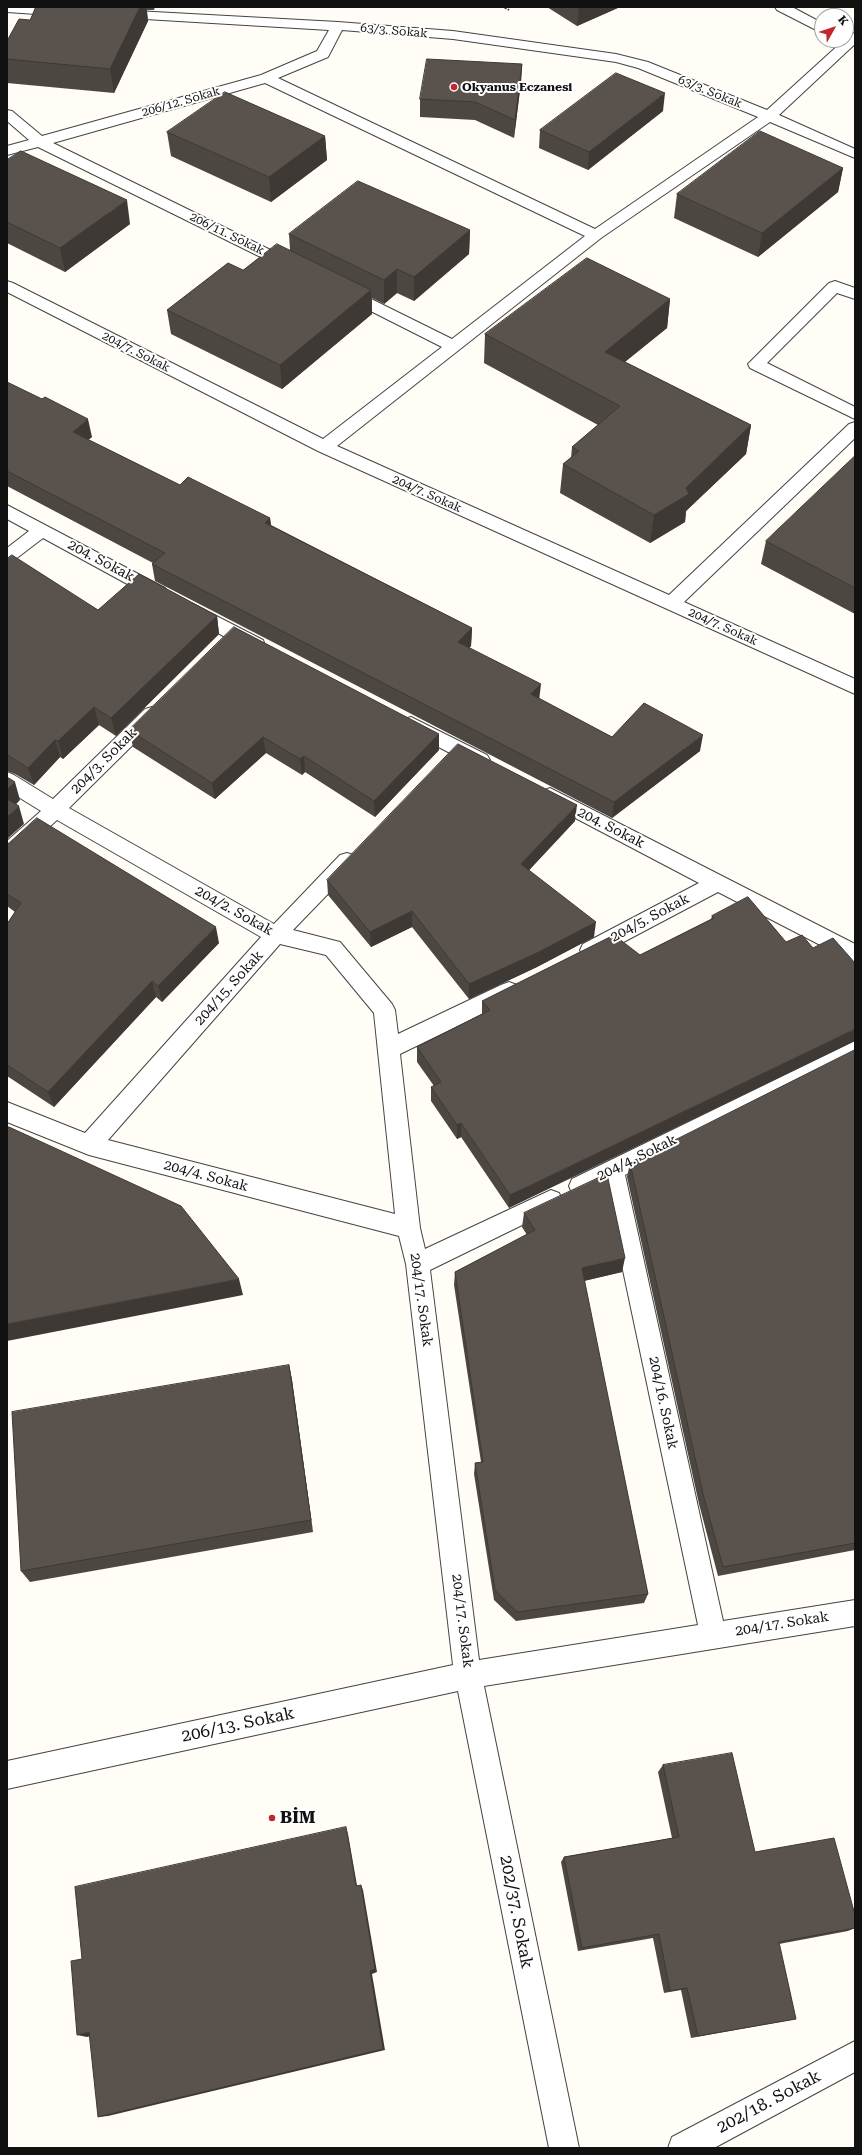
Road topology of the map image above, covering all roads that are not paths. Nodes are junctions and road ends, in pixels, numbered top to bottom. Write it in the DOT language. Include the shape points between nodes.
graph roads {
  1 [pos="782,7"];
  2 [pos="7,8"];
  3 [pos="78,12"];
  4 [pos="102,14"];
  5 [pos="814,25"];
  6 [pos="338,26"];
  7 [pos="840,48"];
  8 [pos="266,78"];
  9 [pos="7,114"];
  10 [pos="769,116"];
  11 [pos="40,142"];
  12 [pos="7,151"];
  13 [pos="855,154"];
  14 [pos="596,235"];
  15 [pos="304,272"];
  16 [pos="7,286"];
  17 [pos="332,286"];
  18 [pos="855,294"];
  19 [pos="453,346"];
  20 [pos="855,414"];
  21 [pos="855,428"];
  22 [pos="324,447"];
  23 [pos="7,511"];
  24 [pos="42,530"];
  25 [pos="7,557"];
  26 [pos="671,604"];
  27 [pos="270,652"];
  28 [pos="855,687"];
  29 [pos="167,700"];
  30 [pos="398,718"];
  31 [pos="498,769"];
  32 [pos="7,780"];
  33 [pos="534,788"];
  34 [pos="55,810"];
  35 [pos="358,850"];
  36 [pos="7,854"];
  37 [pos="717,883"];
  38 [pos="276,935"];
  39 [pos="855,954"];
  40 [pos="572,959"];
  41 [pos="523,984"];
  42 [pos="388,1049"];
  43 [pos="855,1050"];
  44 [pos="7,1112"];
  45 [pos="89,1145"];
  46 [pos="613,1171"];
  47 [pos="408,1228"];
  48 [pos="418,1264"];
  49 [pos="855,1613"];
  50 [pos="713,1635"];
  51 [pos="468,1675"];
  52 [pos="7,1775"];
  53 [pos="855,2056"];
  54 [pos="564,2148"];
  55 [pos="683,2148"];
  1 -- 5 [label="street"];
  2 -- 3 [label="street"];
  4 -- 6 [label="street, 63/3. Sokak"];
  6 -- 8 [label="street, 206/12. Sokak" via="323,54"];
  6 -- 10 [label="street, 63/3. Sokak" via="453,36 616,58 643,65"];
  7 -- 10 [label="street"];
  8 -- 11 [label="street, 206/12. Sokak"];
  8 -- 14 [label="street"];
  9 -- 11 [label="street, 206/11. Sokak"];
  10 -- 13 [label="street, 63/3. Sokak"];
  10 -- 14 [label="street"];
  11 -- 12 [label="street, 206/12. Sokak"];
  11 -- 15 [label="street, 206/11. Sokak"];
  14 -- 19 [label="street"];
  16 -- 22 [label="street, 204/7. Sokak"];
  17 -- 19 [label="street"];
  18 -- 20 [label="street" via="835,286 756,364"];
  19 -- 22 [label="street"];
  21 -- 26 [label="street"];
  22 -- 26 [label="street, 204/7. Sokak"];
  23 -- 24 [label="street, 204. Sokak"];
  24 -- 25 [label="street"];
  24 -- 27 [label="street, 204. Sokak" via="229,639"];
  26 -- 28 [label="street, 204/7. Sokak"];
  29 -- 34 [label="street, 204/3. Sokak"];
  30 -- 31 [label="street" via="450,753"];
  32 -- 34 [label="street, 204/2. Sokak"];
  33 -- 37 [label="street, 204. Sokak"];
  34 -- 36 [label="street, 204/3. Sokak"];
  34 -- 38 [label="street, 204/2. Sokak"];
  35 -- 38 [label="street, 204/15. Sokak"];
  37 -- 39 [label="street, 204. Sokak"];
  37 -- 40 [label="street, 204/5. Sokak"];
  38 -- 42 [label="street, 204/2. Sokak" via="333,948 384,1010"];
  38 -- 45 [label="street, 204/15. Sokak"];
  41 -- 42 [label="street"];
  42 -- 47 [label="street, 204/2. Sokak"];
  43 -- 46 [label="street, 204/4. Sokak"];
  44 -- 45 [label="street, 204/4. Sokak"];
  45 -- 47 [label="street, 204/4. Sokak"];
  46 -- 48 [label="street, 204/4. Sokak"];
  46 -- 50 [label="street, 204/16. Sokak"];
  47 -- 48 [label="street, 204/17. Sokak"];
  48 -- 51 [label="street, 204/17. Sokak"];
  49 -- 50 [label="street, 204/17. Sokak"];
  50 -- 51 [label="street, 204/17. Sokak"];
  51 -- 52 [label="street, 206/13. Sokak"];
  51 -- 54 [label="street, 202/37. Sokak"];
  53 -- 55 [label="street, 202/18. Sokak"];
}
